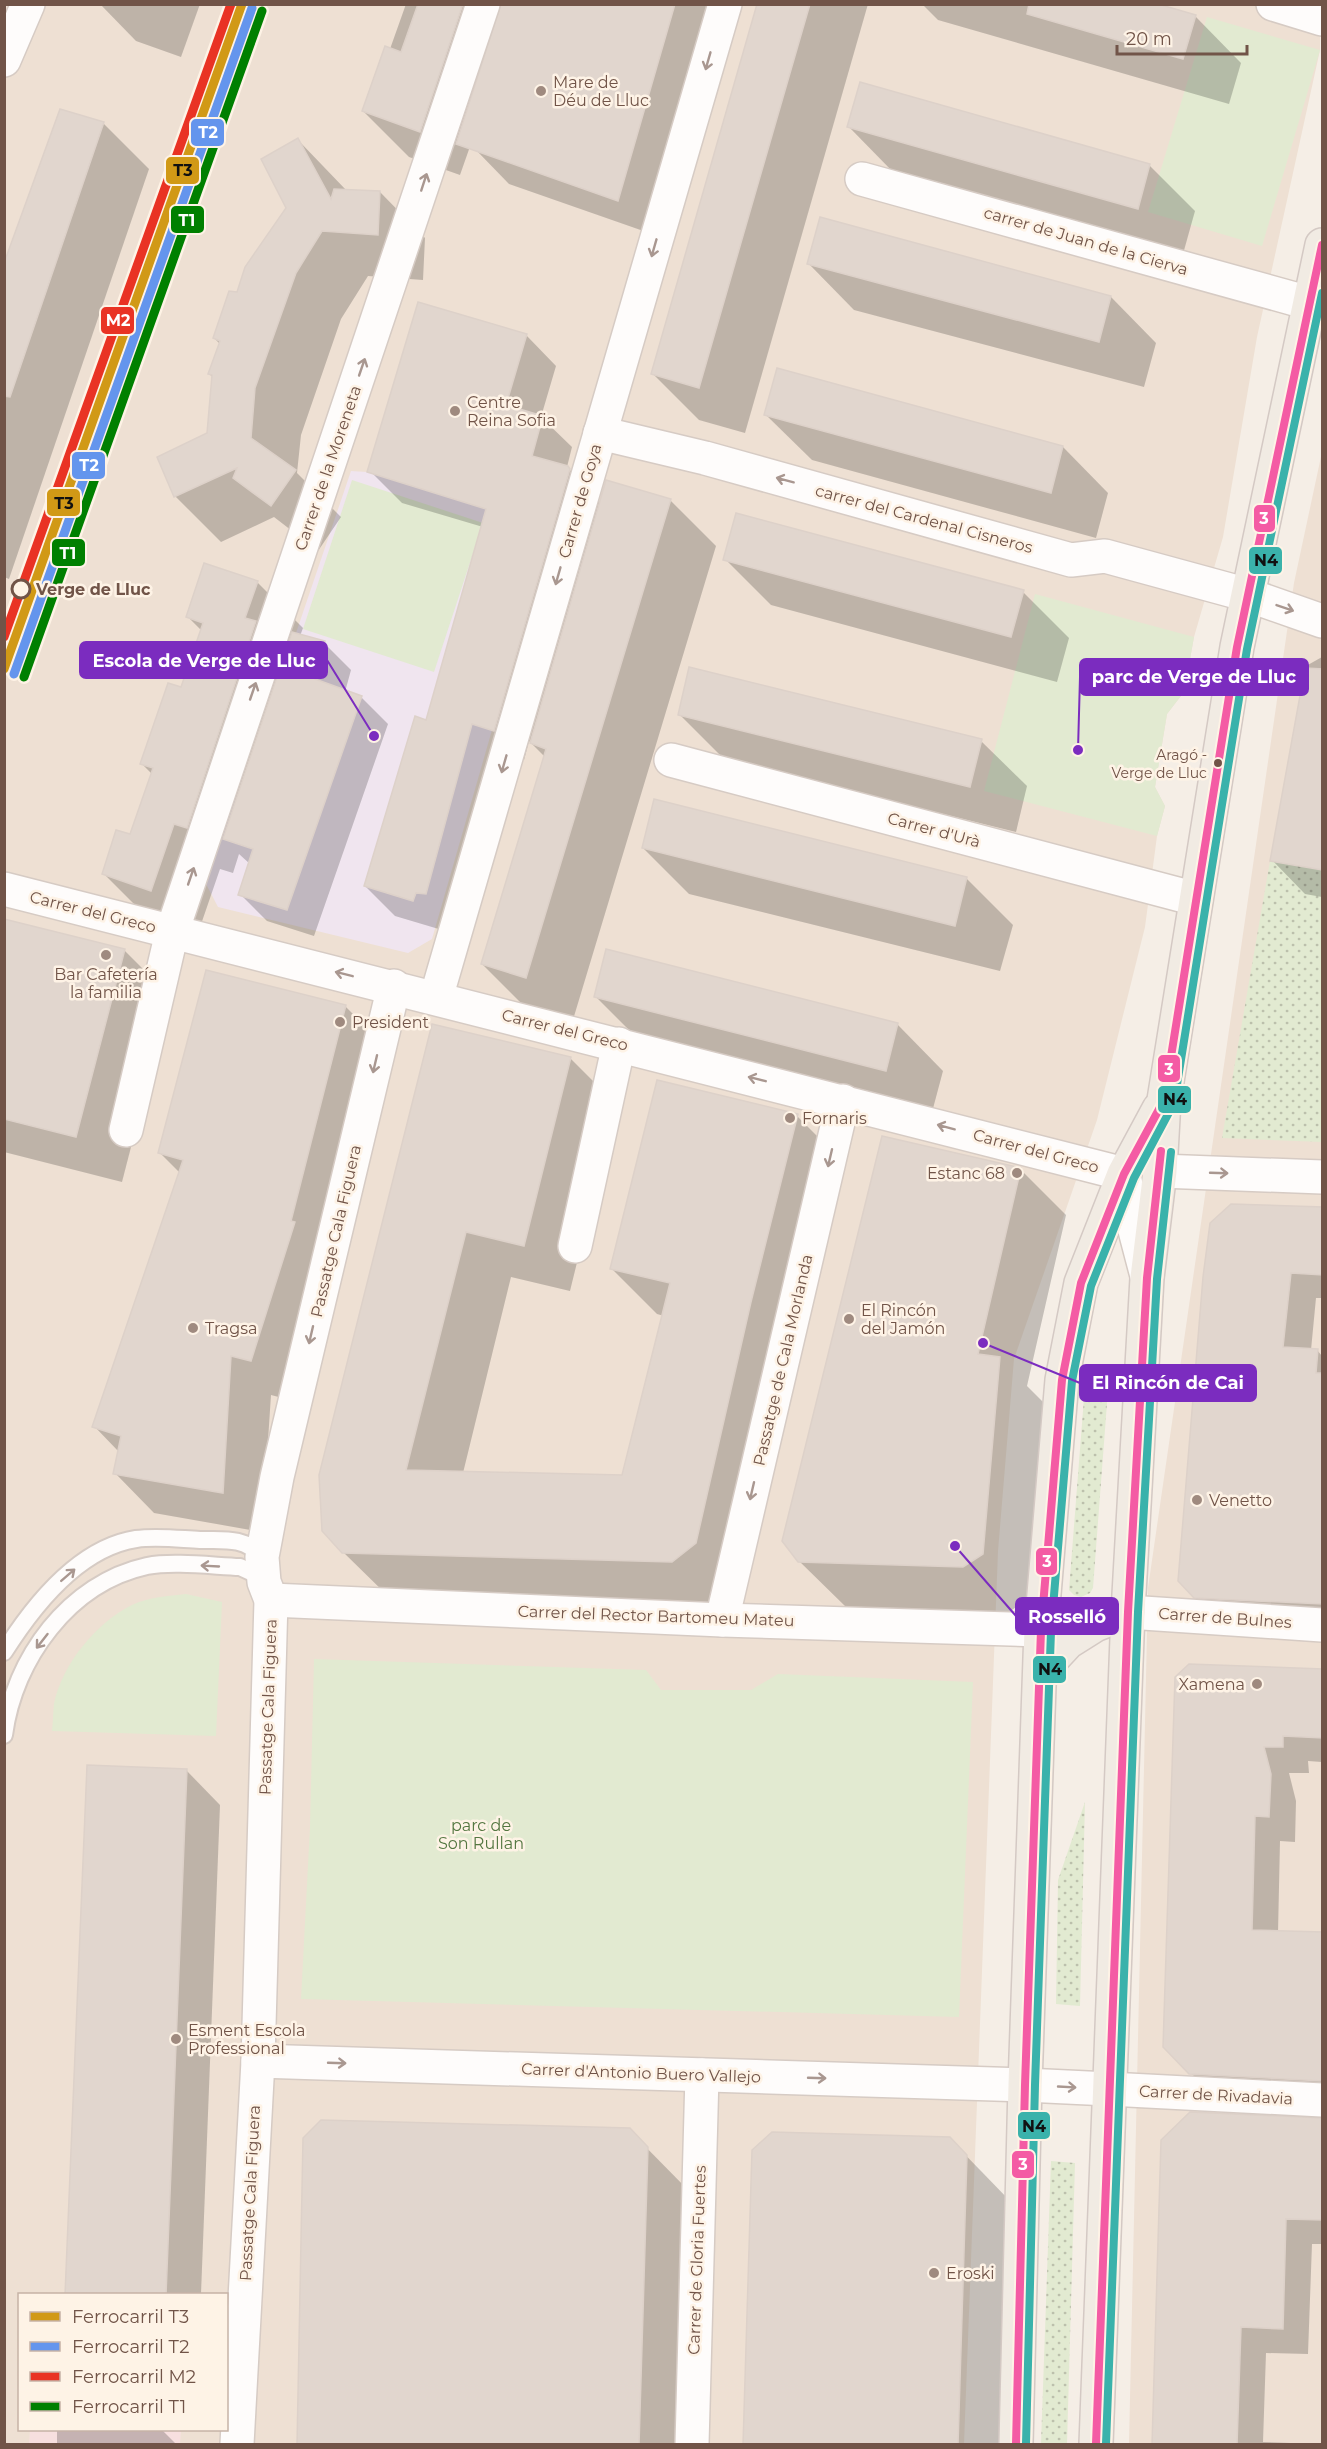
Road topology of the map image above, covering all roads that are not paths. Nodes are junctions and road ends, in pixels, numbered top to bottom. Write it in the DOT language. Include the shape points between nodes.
graph roads {
  1 [pos="28,4"];
  2 [pos="483,4"];
  3 [pos="725,4"];
  4 [pos="1273,4"];
  5 [pos="1323,19"];
  6 [pos="4,60"];
  7 [pos="862,179"];
  8 [pos="1323,245"];
  9 [pos="1309,303"];
  10 [pos="600,433"];
  11 [pos="1248,596"];
  12 [pos="1323,621"];
  13 [pos="671,760"];
  14 [pos="4,889"];
  15 [pos="1196,899"];
  16 [pos="172,932"];
  17 [pos="394,987"];
  18 [pos="436,998"];
  19 [pos="619,1044"];
  20 [pos="1164,1100"];
  21 [pos="843,1101"];
  22 [pos="126,1130"];
  23 [pos="1160,1171"];
  24 [pos="1125,1174"];
  25 [pos="1323,1177"];
  26 [pos="575,1246"];
  27 [pos="1147,1278"];
  28 [pos="266,1580"];
  29 [pos="1128,1612"];
  30 [pos="722,1620"];
  31 [pos="1323,1625"];
  32 [pos="1041,1630"];
  33 [pos="4,1653"];
  34 [pos="1041,1671"];
  35 [pos="4,1735"];
  36 [pos="258,2061"];
  37 [pos="702,2075"];
  38 [pos="1025,2085"];
  39 [pos="1109,2089"];
  40 [pos="1323,2100"];
  41 [pos="237,2445"];
  42 [pos="692,2445"];
  43 [pos="1016,2445"];
  44 [pos="1096,2445"];
  1 -- 6 [label="street"];
  16 -- 2 [label="street, Carrer de la Moreneta, one-way"];
  3 -- 10 [label="street, Carrer de Goya, one-way"];
  4 -- 5 [label="street"];
  7 -- 9 [label="street, carrer de Juan de la Cierva"];
  8 -- 9 [label="main road"];
  9 -- 11 [label="main road"];
  11 -- 10 [label="street, carrer del Cardenal Cisneros, one-way" via="1105,556 1071,560 705,458"];
  10 -- 18 [label="street, Carrer de Goya, one-way"];
  11 -- 12 [label="street, carrer del Cardenal Cisneros, one-way"];
  11 -- 15 [label="main road"];
  13 -- 15 [label="street, Carrer d'Urà"];
  14 -- 16 [label="street, Carrer del Greco"];
  15 -- 20 [label="main road"];
  17 -- 16 [label="street, Carrer del Greco, one-way"];
  16 -- 22 [label="street, Carrer de la Moreneta"];
  17 -- 18 [label="street, Carrer del Greco"];
  17 -- 28 [label="street, Passatge Cala Figuera, one-way" via="277,1477"];
  18 -- 19 [label="street, Carrer del Greco"];
  21 -- 19 [label="street, Carrer del Greco, one-way"];
  19 -- 26 [label="street"];
  20 -- 23 [label="main road"];
  20 -- 24 [label="main road"];
  24 -- 21 [label="street, Carrer del Greco, one-way"];
  21 -- 30 [label="street, Passatge de Cala Morlanda, one-way"];
  23 -- 25 [label="street, one-way"];
  23 -- 27 [label="main road"];
  24 -- 27 [label="street"];
  24 -- 32 [label="main road" via="1081,1283 1062,1380"];
  27 -- 29 [label="main road"];
  28 -- 30 [label="street, Carrer del Rector Bartomeu Mateu"];
  33 -- 28 [label="lane, one-way" via="60,1582 101,1551 120,1543 148,1538 238,1541 255,1548"];
  28 -- 35 [label="lane, one-way" via="240,1567 149,1566 100,1585 66,1612 26,1662 11,1699"];
  28 -- 36 [label="street, Passatge Cala Figuera"];
  29 -- 31 [label="street, Carrer de Bulnes"];
  29 -- 34 [label="main road" via="1068,1641"];
  29 -- 39 [label="main road"];
  30 -- 32 [label="street, Carrer del Rector Bartomeu Mateu"];
  32 -- 34 [label="main road"];
  34 -- 38 [label="main road"];
  36 -- 37 [label="street, Carrer d'Antonio Buero Vallejo, one-way"];
  36 -- 41 [label="street, Passatge Cala Figuera"];
  37 -- 38 [label="street, Carrer d'Antonio Buero Vallejo, one-way"];
  37 -- 42 [label="street, Carrer de Gloria Fuertes"];
  38 -- 39 [label="street, Carrer d'Antonio Buero Vallejo, one-way"];
  38 -- 43 [label="main road"];
  39 -- 40 [label="street, Carrer de Rivadavia"];
  39 -- 44 [label="main road"];
}
